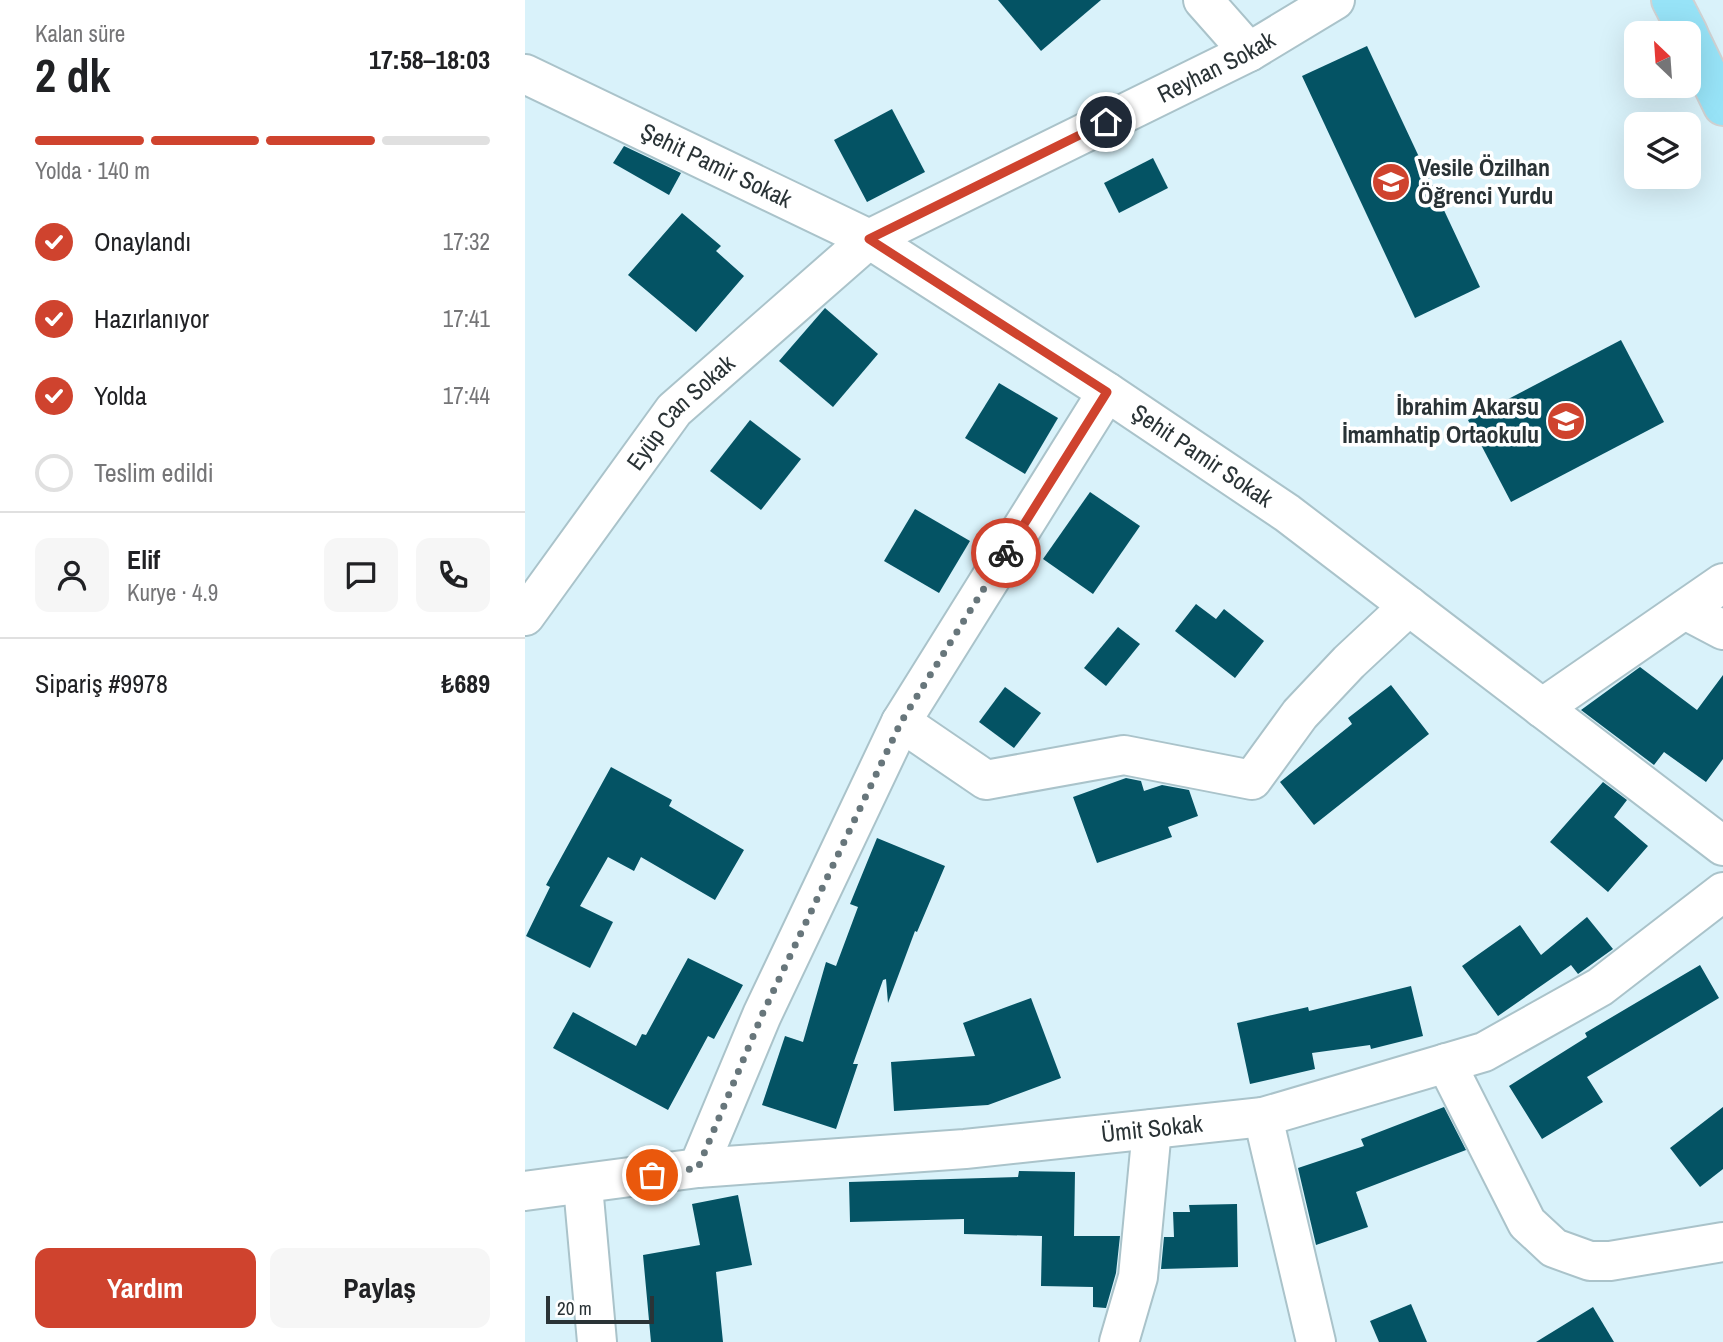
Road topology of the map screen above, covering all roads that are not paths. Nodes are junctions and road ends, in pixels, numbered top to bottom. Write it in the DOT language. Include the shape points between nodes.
graph roads {
  1 [pos="1203,0"];
  2 [pos="1335,0"];
  3 [pos="1671,0"];
  4 [pos="1682,21"];
  5 [pos="1249,52"];
  6 [pos="1701,61"];
  7 [pos="525,74"];
  8 [pos="1723,106"];
  9 [pos="869,239"];
  10 [pos="1107,392"];
  11 [pos="1723,583"];
  12 [pos="1409,606"];
  13 [pos="1685,610"];
  14 [pos="525,616"];
  15 [pos="1723,630"];
  16 [pos="1542,708"];
  17 [pos="901,722"];
  18 [pos="1723,846"];
  19 [pos="1723,892"];
  20 [pos="1446,1063"];
  21 [pos="1263,1117"];
  22 [pos="1152,1129"];
  23 [pos="698,1168"];
  24 [pos="583,1186"];
  25 [pos="525,1191"];
  26 [pos="1723,1242"];
  27 [pos="597,1342"];
  28 [pos="1119,1342"];
  29 [pos="1317,1342"];
  1 -- 5 [label="street"];
  2 -- 5 [label="street, Reyhan Sokak"];
  3 -- 4 [label="main road"];
  5 -- 9 [label="street, Reyhan Sokak"];
  6 -- 8 [label="main road"];
  7 -- 9 [label="street, Şehit Pamir Sokak"];
  9 -- 10 [label="street, Şehit Pamir Sokak"];
  9 -- 14 [label="street, Eyüp Can Sokak" via="674,410"];
  10 -- 12 [label="street, Şehit Pamir Sokak" via="1287,513"];
  10 -- 17 [label="street"];
  11 -- 13 [label="street"];
  12 -- 16 [label="street, Şehit Pamir Sokak"];
  12 -- 17 [label="street" via="1300,715 1252,780 1124,755 986,780"];
  13 -- 15 [label="street"];
  13 -- 16 [label="street"];
  16 -- 18 [label="street, Şehit Pamir Sokak"];
  17 -- 23 [label="street" via="762,1015"];
  19 -- 20 [label="street, Ümit Sokak" via="1600,987 1484,1052"];
  20 -- 21 [label="street, Ümit Sokak"];
  20 -- 26 [label="street" via="1527,1223 1554,1248 1590,1261 1610,1261"];
  21 -- 22 [label="street, Ümit Sokak"];
  21 -- 29 [label="street"];
  22 -- 23 [label="street, Ümit Sokak" via="965,1149"];
  22 -- 28 [label="street" via="1138,1277"];
  23 -- 24 [label="street, Ümit Sokak"];
  24 -- 25 [label="street, Ümit Sokak"];
  24 -- 27 [label="street"];
}
